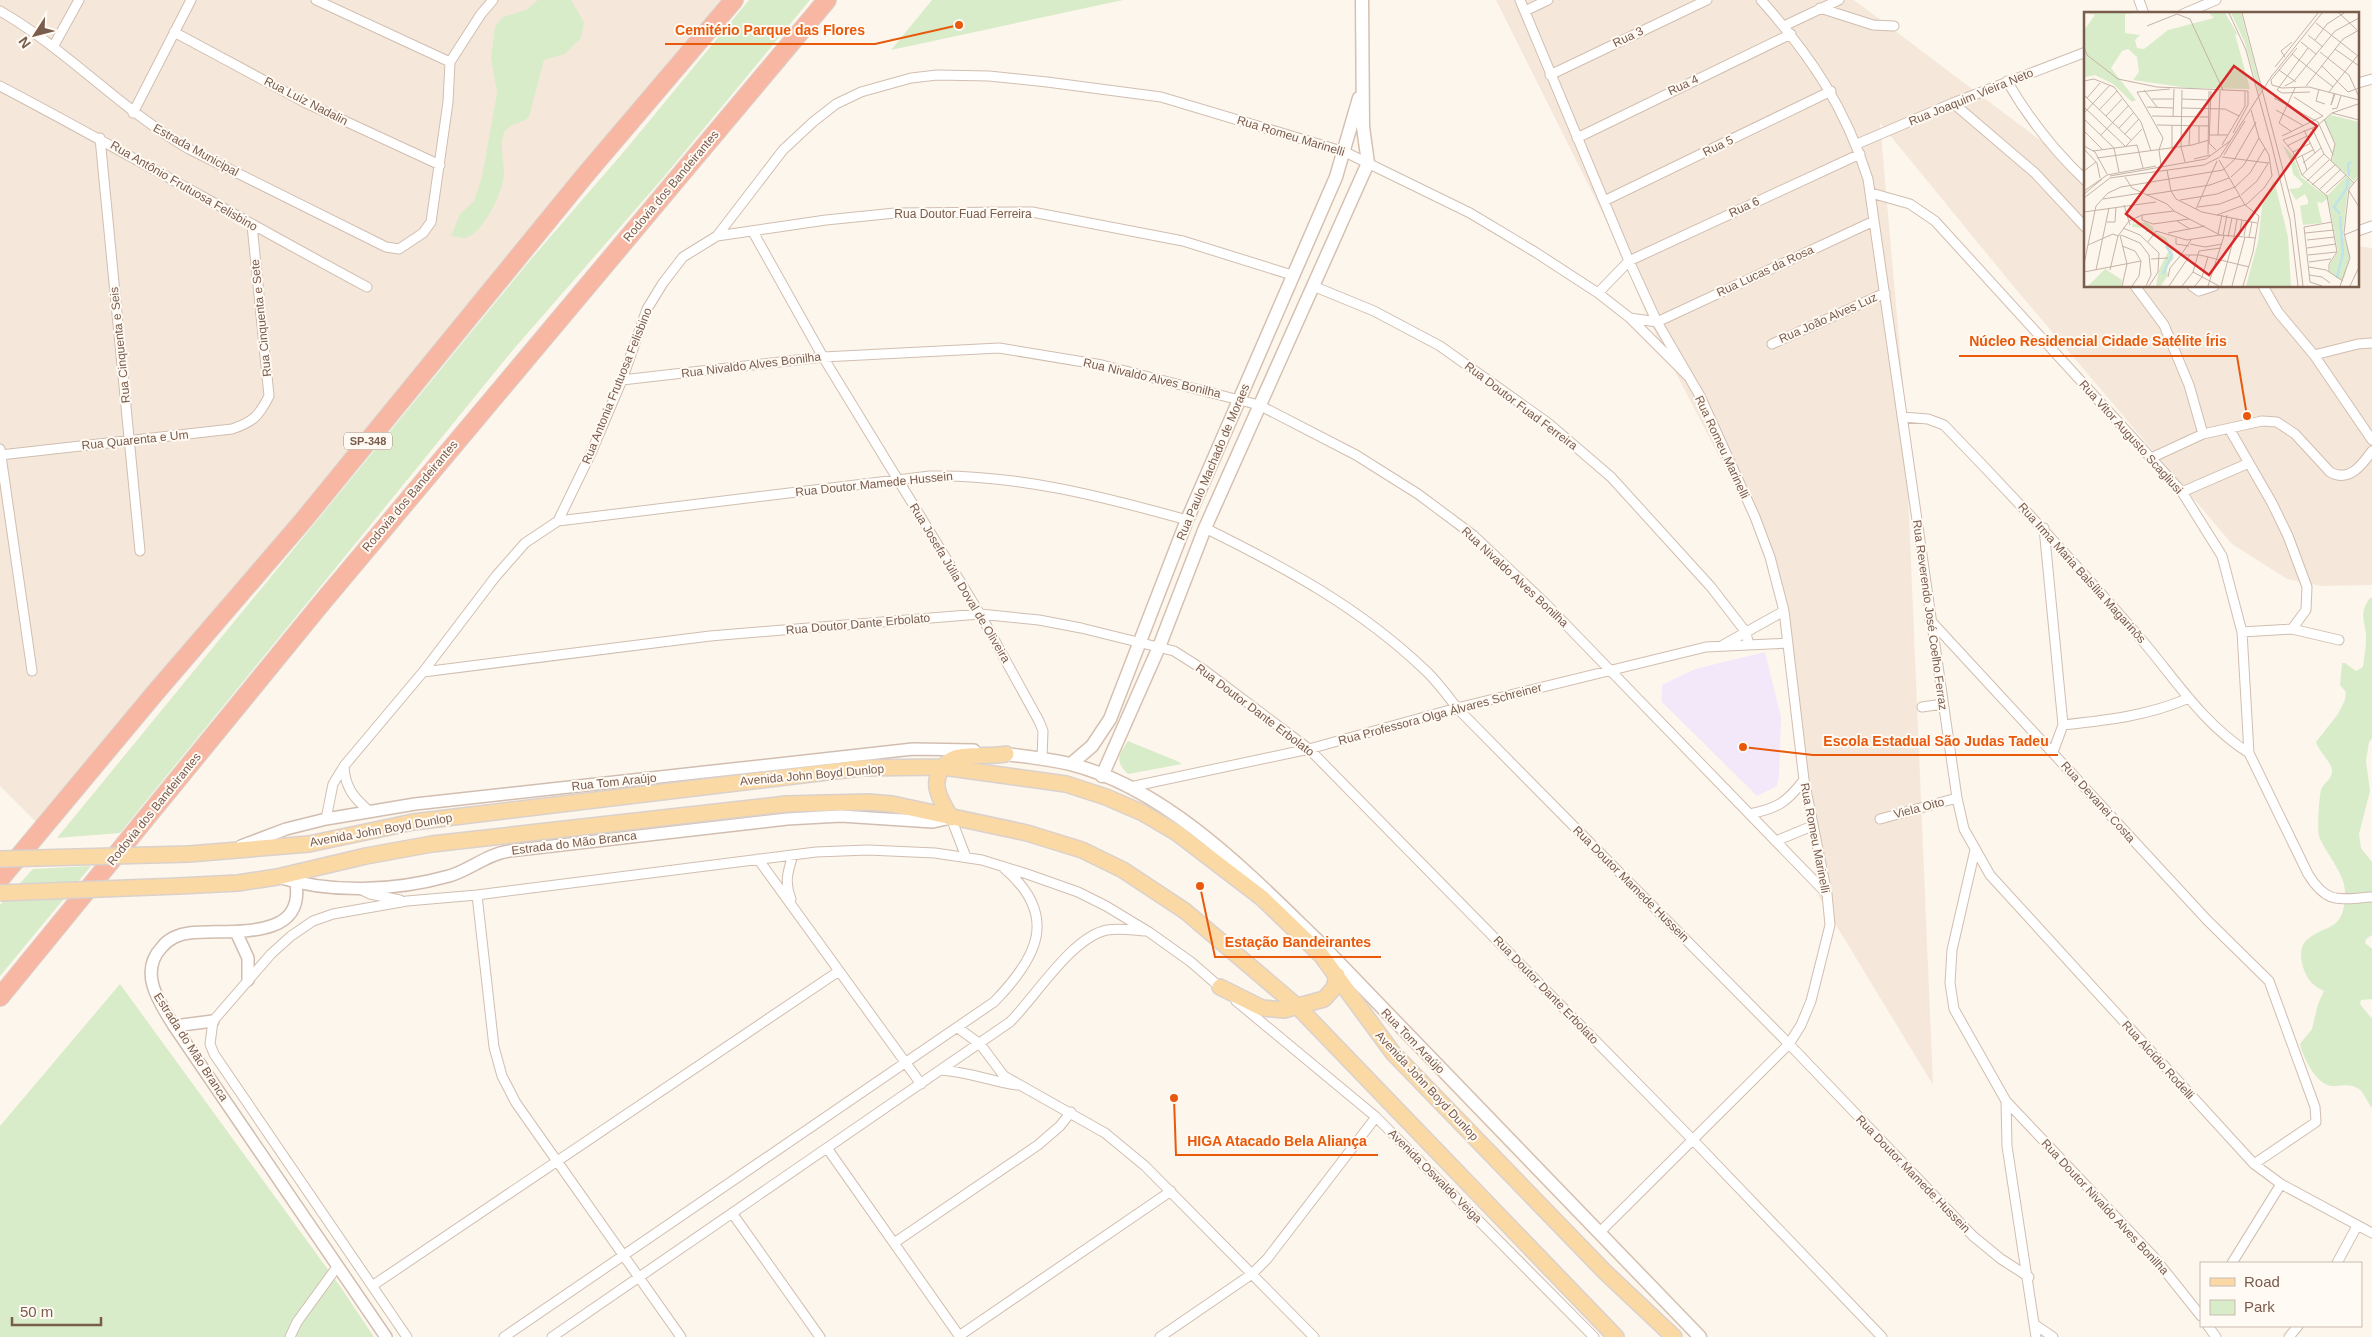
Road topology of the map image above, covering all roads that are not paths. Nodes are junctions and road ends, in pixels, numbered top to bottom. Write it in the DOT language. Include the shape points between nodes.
graph roads {
  1 [pos="79,0"];
  2 [pos="191,0"];
  3 [pos="316,0"];
  4 [pos="493,0"];
  5 [pos="734,0"];
  6 [pos="827,0"];
  7 [pos="1362,0"];
  8 [pos="1520,0"];
  9 [pos="1548,0"];
  10 [pos="1706,0"];
  11 [pos="1761,0"];
  12 [pos="1839,0"];
  13 [pos="2139,0"];
  14 [pos="2216,0"];
  15 [pos="1820,8"];
  16 [pos="0,11"];
  17 [pos="1524,11"];
  18 [pos="2143,12"];
  19 [pos="2188,12"];
  20 [pos="1784,26"];
  21 [pos="1894,26"];
  22 [pos="174,32"];
  23 [pos="1791,34"];
  24 [pos="53,47"];
  25 [pos="2084,53"];
  26 [pos="450,62"];
  27 [pos="1550,75"];
  28 [pos="911,78"];
  29 [pos="2007,81"];
  30 [pos="1364,85"];
  31 [pos="0,86"];
  32 [pos="1831,91"];
  33 [pos="1953,102"];
  34 [pos="133,112"];
  35 [pos="100,138"];
  36 [pos="1576,138"];
  37 [pos="1857,144"];
  38 [pos="1345,152"];
  39 [pos="1860,154"];
  40 [pos="1368,163"];
  41 [pos="440,165"];
  42 [pos="2084,179"];
  43 [pos="1872,193"];
  44 [pos="1604,200"];
  45 [pos="1874,221"];
  46 [pos="252,225"];
  47 [pos="2084,226"];
  48 [pos="2372,226"];
  49 [pos="2360,230"];
  50 [pos="753,232"];
  51 [pos="717,236"];
  52 [pos="1629,261"];
  53 [pos="1292,275"];
  54 [pos="1313,286"];
  55 [pos="367,287"];
  56 [pos="2136,288"];
  57 [pos="2195,288"];
  58 [pos="2208,288"];
  59 [pos="2264,288"];
  60 [pos="1886,293"];
  61 [pos="1598,294"];
  62 [pos="1630,318"];
  63 [pos="1656,322"];
  64 [pos="2372,343"];
  65 [pos="1772,344"];
  66 [pos="2314,355"];
  67 [pos="822,356"];
  68 [pos="1688,376"];
  69 [pos="622,380"];
  70 [pos="1240,399"];
  71 [pos="1259,405"];
  72 [pos="262,409"];
  73 [pos="1902,417"];
  74 [pos="2230,430"];
  75 [pos="2203,434"];
  76 [pos="2372,440"];
  77 [pos="130,441"];
  78 [pos="2372,451"];
  79 [pos="0,453"];
  80 [pos="2151,458"];
  81 [pos="2249,463"];
  82 [pos="898,480"];
  83 [pos="2182,492"];
  84 [pos="1187,520"];
  85 [pos="558,521"];
  86 [pos="1205,528"];
  87 [pos="2044,528"];
  88 [pos="140,551"];
  89 [pos="1784,611"];
  90 [pos="980,614"];
  91 [pos="1930,620"];
  92 [pos="2292,629"];
  93 [pos="1745,631"];
  94 [pos="2242,632"];
  95 [pos="2339,640"];
  96 [pos="1138,643"];
  97 [pos="1788,643"];
  98 [pos="1749,644"];
  99 [pos="1720,646"];
  100 [pos="1159,647"];
  101 [pos="32,671"];
  102 [pos="423,672"];
  103 [pos="1611,672"];
  104 [pos="2189,698"];
  105 [pos="1943,704"];
  106 [pos="1922,707"];
  107 [pos="1457,708"];
  108 [pos="2063,725"];
  109 [pos="1310,749"];
  110 [pos="2053,752"];
  111 [pos="2249,753"];
  112 [pos="1006,754"];
  113 [pos="1042,758"];
  114 [pos="1072,764"];
  115 [pos="344,766"];
  116 [pos="943,767"];
  117 [pos="1102,776"];
  118 [pos="1804,780"];
  119 [pos="1130,787"];
  120 [pos="1957,798"];
  121 [pos="370,812"];
  122 [pos="1750,814"];
  123 [pos="951,818"];
  124 [pos="326,819"];
  125 [pos="1880,819"];
  126 [pos="1812,826"];
  127 [pos="1776,841"];
  128 [pos="1975,850"];
  129 [pos="227,851"];
  130 [pos="793,855"];
  131 [pos="966,857"];
  132 [pos="0,859"];
  133 [pos="758,859"];
  134 [pos="1000,865"];
  135 [pos="277,877"];
  136 [pos="0,880"];
  137 [pos="1239,880"];
  138 [pos="1256,882"];
  139 [pos="296,883"];
  140 [pos="359,889"];
  141 [pos="0,893"];
  142 [pos="1827,894"];
  143 [pos="478,895"];
  144 [pos="2372,897"];
  145 [pos="407,901"];
  146 [pos="793,906"];
  147 [pos="236,932"];
  148 [pos="1150,932"];
  149 [pos="1316,939"];
  150 [pos="1321,955"];
  151 [pos="839,972"];
  152 [pos="1337,975"];
  153 [pos="248,980"];
  154 [pos="1220,987"];
  155 [pos="0,997"];
  156 [pos="1298,1007"];
  157 [pos="213,1021"];
  158 [pos="174,1026"];
  159 [pos="958,1028"];
  160 [pos="980,1044"];
  161 [pos="1789,1044"];
  162 [pos="905,1062"];
  163 [pos="941,1070"];
  164 [pos="921,1084"];
  165 [pos="1020,1086"];
  166 [pos="2006,1101"];
  167 [pos="1071,1112"];
  168 [pos="1376,1117"];
  169 [pos="1693,1140"];
  170 [pos="827,1148"];
  171 [pos="556,1161"];
  172 [pos="2254,1164"];
  173 [pos="2281,1184"];
  174 [pos="1171,1191"];
  175 [pos="732,1213"];
  176 [pos="2357,1226"];
  177 [pos="1600,1233"];
  178 [pos="2372,1233"];
  179 [pos="894,1243"];
  180 [pos="624,1255"];
  181 [pos="2233,1262"];
  182 [pos="2338,1262"];
  183 [pos="337,1267"];
  184 [pos="1252,1274"];
  185 [pos="2028,1277"];
  186 [pos="640,1278"];
  187 [pos="372,1286"];
  188 [pos="2200,1313"];
  189 [pos="2034,1324"];
  190 [pos="2297,1327"];
  191 [pos="290,1337"];
  192 [pos="386,1337"];
  193 [pos="407,1337"];
  194 [pos="504,1337"];
  195 [pos="552,1337"];
  196 [pos="681,1337"];
  197 [pos="820,1337"];
  198 [pos="960,1337"];
  199 [pos="1160,1337"];
  200 [pos="1314,1337"];
  201 [pos="1594,1337"];
  202 [pos="1616,1337"];
  203 [pos="1674,1337"];
  204 [pos="1700,1337"];
  205 [pos="1882,1337"];
  206 [pos="2036,1337"];
  207 [pos="2053,1337"];
  208 [pos="2289,1337"];
  1 -- 24 [label="street"];
  2 -- 22 [label="street"];
  3 -- 26 [label="street"];
  4 -- 26 [label="street" via="480,14"];
  5 -- 136 [label="highway, SP-348" via="580,182 302,522"];
  6 -- 155 [label="highway, Rodovia dos Bandeirantes" via="346,574"];
  7 -- 30 [label="main road"];
  8 -- 17 [label="street, Rua Romeu Marinelli"];
  9 -- 17 [label="street"];
  10 -- 27 [label="street, Rua 3"];
  11 -- 20 [label="street"];
  12 -- 15 [label="street"];
  13 -- 18 [label="street"];
  14 -- 19 [label="street"];
  15 -- 20 [label="street"];
  15 -- 21 [label="street" via="1873,25"];
  16 -- 24 [label="street, Estrada Municipal"];
  17 -- 27 [label="street, Rua Romeu Marinelli"];
  20 -- 23 [label="street"];
  22 -- 34 [label="street"];
  22 -- 41 [label="street, Rua Luíz Nadalin" via="306,103"];
  23 -- 32 [label="street"];
  23 -- 36 [label="street, Rua 4"];
  24 -- 34 [label="street, Estrada Municipal"];
  25 -- 29 [label="street, Rua Joaquim Vieira Neto"];
  26 -- 41 [label="street"];
  27 -- 36 [label="street, Rua Romeu Marinelli"];
  28 -- 38 [label="street, Rua Romeu Marinelli" via="937,74 989,76 1161,97"];
  28 -- 51 [label="street, Rua Antonia Frutuosa Felisbino" via="861,92 836,104 813,122 783,150"];
  29 -- 33 [label="street, Rua Joaquim Vieira Neto"];
  29 -- 42 [label="street" via="2026,114 2058,156"];
  30 -- 38 [label="main road, Rua Paulo Machado de Moraes"];
  30 -- 40 [label="main road" via="1363,127"];
  31 -- 35 [label="street, Rua Antônio Frutuosa Felisbino"];
  32 -- 37 [label="street"];
  32 -- 44 [label="street, Rua 5"];
  33 -- 37 [label="street, Rua Joaquim Vieira Neto"];
  33 -- 47 [label="street" via="2034,173"];
  34 -- 41 [label="street, Estrada Municipal" via="189,150 386,247 399,249 411,243 431,222"];
  35 -- 46 [label="street, Rua Antônio Frutuosa Felisbino"];
  35 -- 77 [label="street, Rua Cinquenta e Seis"];
  36 -- 44 [label="street, Rua Romeu Marinelli"];
  37 -- 39 [label="street, Rua Reverendo José Coelho Ferraz"];
  38 -- 40 [label="street, Rua Romeu Marinelli"];
  38 -- 53 [label="main road, Rua Paulo Machado de Moraes"];
  39 -- 43 [label="street, Rua Reverendo José Coelho Ferraz"];
  39 -- 52 [label="street, Rua 6"];
  40 -- 54 [label="main road, Rua Paulo Machado de Moraes"];
  40 -- 61 [label="street, Rua Romeu Marinelli" via="1470,213"];
  43 -- 45 [label="street, Rua Reverendo José Coelho Ferraz"];
  43 -- 80 [label="street, Rua Vitor Augusto Scagliusi" via="1910,204 1935,221"];
  44 -- 52 [label="street, Rua Romeu Marinelli"];
  45 -- 60 [label="street, Rua Reverendo José Coelho Ferraz"];
  45 -- 63 [label="street, Rua Lucas da Rosa"];
  46 -- 55 [label="street, Rua Antônio Frutuosa Felisbino"];
  46 -- 72 [label="street, Rua Cinquenta e Sete" via="269,396"];
  48 -- 49 [label="street"];
  50 -- 51 [label="street, Rua Doutor Fuad Ferreira"];
  50 -- 53 [label="street, Rua Doutor Fuad Ferreira" via="895,213 1032,212 1183,241"];
  50 -- 67 [label="street, Rua Josefa Júlia Doval de Oliveira"];
  51 -- 69 [label="street, Rua Antonia Frutuosa Felisbino" via="683,257 663,283 647,309"];
  52 -- 61 [label="street"];
  52 -- 63 [label="street, Rua Romeu Marinelli"];
  53 -- 70 [label="main road, Rua Paulo Machado de Moraes"];
  54 -- 71 [label="main road, Rua Paulo Machado de Moraes"];
  54 -- 93 [label="street, Rua Doutor Fuad Ferreira" via="1374,311 1440,346 1548,423 1610,477 1710,586"];
  56 -- 75 [label="street" via="2164,325 2189,385"];
  57 -- 58 [label="street" via="2199,291"];
  59 -- 66 [label="street" via="2278,312"];
  60 -- 65 [label="street, Rua João Alves Luz"];
  60 -- 73 [label="street, Rua Reverendo José Coelho Ferraz"];
  61 -- 62 [label="street, Rua Romeu Marinelli"];
  62 -- 63 [label="street, Rua Romeu Marinelli"];
  62 -- 68 [label="street, Rua Romeu Marinelli"];
  63 -- 68 [label="street, Rua Romeu Marinelli"];
  64 -- 66 [label="street"];
  66 -- 76 [label="street"];
  67 -- 69 [label="street, Rua Nivaldo Alves Bonilha"];
  67 -- 70 [label="street, Rua Nivaldo Alves Bonilha" via="999,348 1102,365"];
  67 -- 82 [label="street, Rua Josefa Júlia Doval de Oliveira"];
  68 -- 89 [label="street, Rua Romeu Marinelli" via="1755,517 1770,557"];
  69 -- 85 [label="street, Rua Antonia Frutuosa Felisbino"];
  70 -- 71 [label="street, Rua Nivaldo Alves Bonilha"];
  70 -- 84 [label="main road, Rua Paulo Machado de Moraes"];
  71 -- 86 [label="main road, Rua Paulo Machado de Moraes"];
  71 -- 103 [label="street, Rua Nivaldo Alves Bonilha" via="1356,455 1418,494 1473,535"];
  72 -- 77 [label="street, Rua Quarenta e Um" via="250,424 232,429"];
  73 -- 87 [label="street, Rua Irma Maria Balsília Magarinõs" via="1928,418 1944,425"];
  73 -- 91 [label="street, Rua Reverendo José Coelho Ferraz"];
  74 -- 75 [label="street"];
  74 -- 78 [label="street" via="2262,421 2277,422 2295,434 2337,476 2360,468"];
  74 -- 81 [label="street"];
  75 -- 80 [label="street"];
  77 -- 79 [label="street, Rua Quarenta e Um"];
  77 -- 88 [label="street, Rua Cinquenta e Seis"];
  79 -- 101 [label="street"];
  80 -- 83 [label="street, Rua Vitor Augusto Scagliusi"];
  81 -- 83 [label="street"];
  81 -- 92 [label="street" via="2284,528 2307,587 2306,610"];
  82 -- 84 [label="street, Rua Doutor Mamede Hussein" via="930,476 974,477 1135,505"];
  82 -- 85 [label="street, Rua Doutor Mamede Hussein"];
  82 -- 90 [label="street, Rua Josefa Júlia Doval de Oliveira"];
  83 -- 94 [label="street, Rua Vitor Augusto Scagliusi" via="2222,556"];
  84 -- 96 [label="main road, Rua Paulo Machado de Moraes"];
  85 -- 102 [label="street" via="525,543"];
  86 -- 100 [label="main road, Rua Paulo Machado de Moraes"];
  86 -- 107 [label="street, Rua Doutor Mamede Hussein" via="1281,565 1336,598 1426,670"];
  87 -- 104 [label="street, Rua Irma Maria Balsília Magarinõs" via="2155,654"];
  87 -- 108 [label="street"];
  89 -- 93 [label="street, Rua Professora Olga Álvares Schreiner"];
  89 -- 97 [label="street, Rua Romeu Marinelli"];
  90 -- 96 [label="street, Rua Doutor Dante Erbolato" via="1056,624"];
  90 -- 102 [label="street, Rua Doutor Dante Erbolato" via="710,636"];
  90 -- 113 [label="street, Rua Josefa Júlia Doval de Oliveira" via="1039,721 1043,732"];
  91 -- 105 [label="street, Rua Reverendo José Coelho Ferraz"];
  91 -- 110 [label="street, Rua Devanei Costa"];
  92 -- 94 [label="street"];
  92 -- 95 [label="street"];
  93 -- 98 [label="street, Rua Doutor Fuad Ferreira"];
  93 -- 99 [label="street, Rua Professora Olga Álvares Schreiner"];
  94 -- 111 [label="street, Rua Vitor Augusto Scagliusi"];
  96 -- 100 [label="street, Rua Doutor Dante Erbolato"];
  96 -- 114 [label="main road, Rua Paulo Machado de Moraes" via="1110,719 1101,735"];
  97 -- 98 [label="street, Rua Professora Olga Álvares Schreiner"];
  97 -- 118 [label="street, Rua Romeu Marinelli"];
  98 -- 99 [label="street, Rua Professora Olga Álvares Schreiner"];
  99 -- 103 [label="street, Rua Professora Olga Álvares Schreiner"];
  100 -- 109 [label="street, Rua Doutor Dante Erbolato" via="1174,651 1204,670"];
  100 -- 117 [label="main road, Rua Paulo Machado de Moraes"];
  102 -- 115 [label="street"];
  103 -- 107 [label="street, Rua Professora Olga Álvares Schreiner"];
  103 -- 122 [label="street, Rua Nivaldo Alves Bonilha"];
  104 -- 108 [label="street" via="2161,710 2132,717"];
  104 -- 111 [label="street, Rua Irma Maria Balsília Magarinõs" via="2216,730"];
  105 -- 106 [label="street"];
  105 -- 120 [label="street, Rua Reverendo José Coelho Ferraz"];
  107 -- 109 [label="street, Rua Professora Olga Álvares Schreiner"];
  107 -- 161 [label="street, Rua Doutor Mamede Hussein"];
  108 -- 110 [label="street"];
  109 -- 119 [label="street, Rua Professora Olga Álvares Schreiner"];
  109 -- 169 [label="street, Rua Doutor Dante Erbolato"];
  110 -- 172 [label="street, Rua Devanei Costa" via="2200,913 2269,981 2315,1107 2316,1122"];
  111 -- 144 [label="street, Rua Vitor Augusto Scagliusi" via="2318,889 2329,896"];
  112 -- 113 [label="main road"];
  112 -- 116 [label="main road" via="958,757"];
  112 -- 121 [label="street, Rua Tom Araújo" via="913,749 434,802"];
  113 -- 114 [label="main road"];
  114 -- 117 [label="main road"];
  115 -- 121 [label="street" via="347,788"];
  115 -- 124 [label="street" via="333,784"];
  116 -- 123 [label="main road" via="936,787"];
  116 -- 129 [label="main road, Avenida John Boyd Dunlop" via="860,768 773,777 413,822 308,844"];
  116 -- 137 [label="main road, Avenida John Boyd Dunlop" via="1066,784 1106,797 1177,833"];
  117 -- 119 [label="main road, Rua Tom Araújo"];
  118 -- 122 [label="street" via="1789,799 1775,808"];
  118 -- 126 [label="street, Rua Romeu Marinelli"];
  119 -- 138 [label="main road, Rua Tom Araújo" via="1171,810"];
  120 -- 125 [label="street, Viela Oito"];
  120 -- 128 [label="street, Rua Reverendo José Coelho Ferraz" via="1964,830"];
  121 -- 124 [label="street, Rua Tom Araújo"];
  122 -- 127 [label="street, Rua Nivaldo Alves Bonilha"];
  123 -- 131 [label="street"];
  123 -- 135 [label="main road, Avenida John Boyd Dunlop" via="925,810 876,803 786,804 432,844"];
  123 -- 140 [label="street, Estrada do Mão Branca" via="933,822 841,816 787,819 509,851 450,876"];
  123 -- 156 [label="main road, Avenida John Boyd Dunlop" via="1027,833 1082,850 1123,870 1185,911"];
  124 -- 129 [label="street, Rua Tom Araújo" via="286,829"];
  126 -- 127 [label="street"];
  126 -- 142 [label="street, Rua Romeu Marinelli"];
  127 -- 142 [label="street, Rua Nivaldo Alves Bonilha"];
  128 -- 166 [label="street" via="1952,950 1950,983 1954,1009"];
  128 -- 172 [label="street, Rua Alcídio Rodelli" via="1990,875"];
  129 -- 132 [label="main road, Avenida John Boyd Dunlop, bridge"];
  130 -- 131 [label="street, Avenida Oswaldo Veiga" via="868,850"];
  130 -- 133 [label="street, Avenida Oswaldo Veiga"];
  130 -- 146 [label="street" via="787,888"];
  131 -- 134 [label="street, Avenida Oswaldo Veiga"];
  133 -- 143 [label="street, Avenida Oswaldo Veiga"];
  133 -- 146 [label="street"];
  134 -- 148 [label="street, Avenida Oswaldo Veiga" via="1078,892"];
  134 -- 159 [label="street" via="1017,879 1032,901 1037,931 1034,949 1011,985"];
  135 -- 139 [label="street"];
  135 -- 141 [label="main road, Avenida John Boyd Dunlop, bridge" via="229,884"];
  137 -- 138 [label="main road"];
  137 -- 150 [label="main road, Avenida John Boyd Dunlop"];
  138 -- 149 [label="main road, Rua Tom Araújo"];
  139 -- 140 [label="street, Estrada do Mão Branca"];
  139 -- 147 [label="street, Estrada do Mão Branca" via="298,897 284,920 269,927"];
  140 -- 145 [label="street" via="376,896"];
  142 -- 161 [label="street, Rua Romeu Marinelli" via="1830,925 1824,957 1811,1001"];
  143 -- 145 [label="street, Avenida Oswaldo Veiga"];
  143 -- 171 [label="street" via="494,1047 502,1076 516,1103"];
  145 -- 153 [label="street" via="333,914 313,921 291,936"];
  146 -- 151 [label="street"];
  147 -- 153 [label="street" via="248,958"];
  147 -- 158 [label="street, Estrada do Mão Branca" via="186,933 165,943 155,956 150,979"];
  148 -- 154 [label="street, Avenida Oswaldo Veiga"];
  148 -- 160 [label="street" via="1125,928 1105,930 1086,939 1072,950 1010,1022"];
  149 -- 150 [label="main road"];
  149 -- 177 [label="main road, Rua Tom Araújo"];
  150 -- 152 [label="main road, Avenida John Boyd Dunlop"];
  151 -- 162 [label="street"];
  151 -- 171 [label="street"];
  152 -- 156 [label="main road" via="1334,988 1324,999"];
  152 -- 203 [label="main road, Avenida John Boyd Dunlop" via="1393,1053 1604,1272"];
  153 -- 157 [label="street"];
  154 -- 156 [label="main road" via="1262,1008"];
  154 -- 168 [label="street, Avenida Oswaldo Veiga"];
  156 -- 202 [label="main road, Avenida John Boyd Dunlop"];
  157 -- 158 [label="street"];
  157 -- 187 [label="street" via="210,1044 214,1054"];
  158 -- 183 [label="street, Estrada do Mão Branca"];
  159 -- 160 [label="street"];
  159 -- 162 [label="street"];
  160 -- 163 [label="street"];
  160 -- 165 [label="street" via="995,1066"];
  161 -- 169 [label="street, Rua Romeu Marinelli"];
  161 -- 185 [label="street, Rua Doutor Mamede Hussein" via="1973,1236"];
  162 -- 164 [label="street"];
  162 -- 180 [label="street"];
  163 -- 164 [label="street"];
  163 -- 165 [label="street" via="965,1072"];
  164 -- 170 [label="street"];
  165 -- 167 [label="street"];
  166 -- 185 [label="street" via="2007,1146"];
  166 -- 188 [label="street, Rua Doutor Nivaldo Alves Bonilha" via="2153,1256"];
  167 -- 174 [label="street" via="1105,1133"];
  167 -- 179 [label="street" via="1038,1145"];
  168 -- 184 [label="street"];
  168 -- 201 [label="street, Avenida Oswaldo Veiga"];
  169 -- 177 [label="street, Rua Romeu Marinelli"];
  169 -- 205 [label="street, Rua Doutor Dante Erbolato"];
  170 -- 175 [label="street"];
  170 -- 179 [label="street"];
  171 -- 180 [label="street"];
  171 -- 187 [label="street"];
  172 -- 173 [label="street, Rua Alcídio Rodelli"];
  173 -- 176 [label="street, Rua Alcídio Rodelli"];
  173 -- 181 [label="street"];
  174 -- 184 [label="street"];
  174 -- 198 [label="street"];
  175 -- 186 [label="street"];
  175 -- 197 [label="street"];
  176 -- 178 [label="street, Rua Alcídio Rodelli"];
  176 -- 182 [label="street"];
  177 -- 204 [label="main road, Rua Tom Araújo"];
  179 -- 198 [label="street"];
  180 -- 186 [label="street"];
  180 -- 194 [label="street"];
  183 -- 191 [label="street" via="297,1322"];
  183 -- 192 [label="street, Estrada do Mão Branca"];
  184 -- 199 [label="street"];
  184 -- 200 [label="street"];
  185 -- 189 [label="street"];
  186 -- 195 [label="street"];
  186 -- 196 [label="street"];
  187 -- 193 [label="street"];
  189 -- 206 [label="street"];
  189 -- 207 [label="street"];
  190 -- 208 [label="street"];
}
